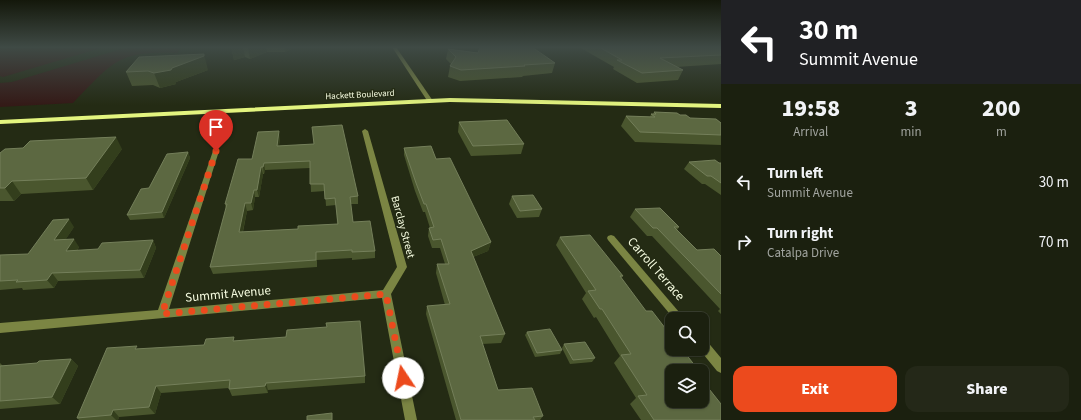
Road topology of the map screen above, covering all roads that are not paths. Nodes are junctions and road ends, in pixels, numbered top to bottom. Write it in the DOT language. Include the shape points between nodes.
graph roads {
  1 [pos="407,67"];
  2 [pos="430,101"];
  3 [pos="721,106"];
  4 [pos="0,122"];
  5 [pos="365,131"];
  6 [pos="216,151"];
  7 [pos="610,238"];
  8 [pos="386,294"];
  9 [pos="674,312"];
  10 [pos="162,314"];
  11 [pos="0,328"];
  12 [pos="709,352"];
  13 [pos="721,367"];
  14 [pos="411,420"];
  1 -- 2 [label="street"];
  2 -- 3 [label="street, Hackett Boulevard" via="500,100"];
  2 -- 4 [label="street, Hackett Boulevard"];
  5 -- 8 [label="street, Barclay Street" via="402,267"];
  6 -- 10 [label="street"];
  7 -- 9 [label="street, Carroll Terrace"];
  8 -- 10 [label="street, Summit Avenue"];
  8 -- 14 [label="street"];
  10 -- 11 [label="street, Summit Avenue"];
  12 -- 13 [label="street"];
}
